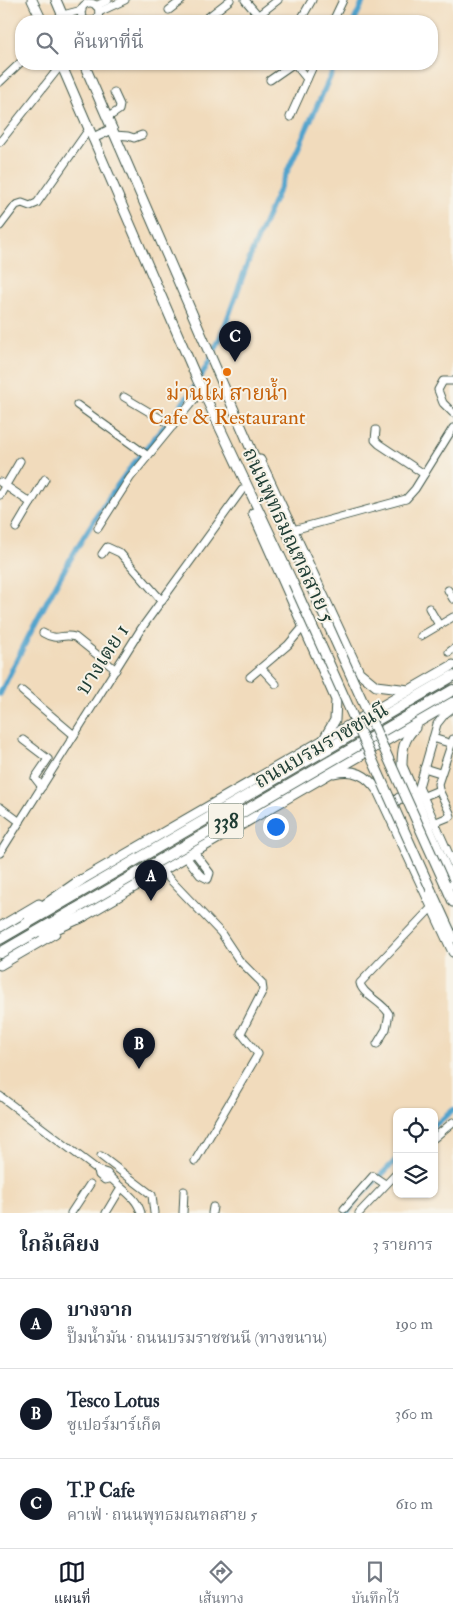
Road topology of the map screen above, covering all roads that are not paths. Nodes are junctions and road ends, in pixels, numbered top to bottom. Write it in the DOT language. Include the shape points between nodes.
graph roads {
  1 [pos="32,0"];
  2 [pos="56,0"];
  3 [pos="108,0"];
  4 [pos="125,0"];
  5 [pos="182,0"];
  6 [pos="230,0"];
  7 [pos="245,0"];
  8 [pos="278,0"];
  9 [pos="312,0"];
  10 [pos="343,0"];
  11 [pos="98,9"];
  12 [pos="82,10"];
  13 [pos="169,10"];
  14 [pos="39,15"];
  15 [pos="63,15"];
  16 [pos="71,15"];
  17 [pos="83,15"];
  18 [pos="96,15"];
  19 [pos="210,15"];
  20 [pos="258,15"];
  21 [pos="264,15"];
  22 [pos="303,15"];
  23 [pos="336,15"];
  24 [pos="15,68"];
  25 [pos="56,70"];
  26 [pos="64,70"];
  27 [pos="87,70"];
  28 [pos="285,70"];
  29 [pos="299,70"];
  30 [pos="311,70"];
  31 [pos="307,79"];
  32 [pos="270,80"];
  33 [pos="0,82"];
  34 [pos="114,92"];
  35 [pos="290,117"];
  36 [pos="107,118"];
  37 [pos="89,129"];
  38 [pos="113,132"];
  39 [pos="142,135"];
  40 [pos="93,138"];
  41 [pos="0,142"];
  42 [pos="0,226"];
  43 [pos="453,381"];
  44 [pos="199,385"];
  45 [pos="124,397"];
  46 [pos="77,405"];
  47 [pos="453,413"];
  48 [pos="238,420"];
  49 [pos="169,424"];
  50 [pos="453,428"];
  51 [pos="376,430"];
  52 [pos="221,433"];
  53 [pos="144,453"];
  54 [pos="20,461"];
  55 [pos="424,474"];
  56 [pos="45,479"];
  57 [pos="3,484"];
  58 [pos="242,490"];
  59 [pos="0,495"];
  60 [pos="31,503"];
  61 [pos="16,528"];
  62 [pos="98,528"];
  63 [pos="293,530"];
  64 [pos="102,554"];
  65 [pos="448,590"];
  66 [pos="453,598"];
  67 [pos="162,601"];
  68 [pos="429,608"];
  69 [pos="452,619"];
  70 [pos="439,625"];
  71 [pos="304,626"];
  72 [pos="43,632"];
  73 [pos="421,636"];
  74 [pos="351,657"];
  75 [pos="321,665"];
  76 [pos="453,665"];
  77 [pos="261,668"];
  78 [pos="116,670"];
  79 [pos="453,676"];
  80 [pos="250,677"];
  81 [pos="276,684"];
  82 [pos="409,690"];
  83 [pos="453,690"];
  84 [pos="22,691"];
  85 [pos="452,709"];
  86 [pos="424,719"];
  87 [pos="74,735"];
  88 [pos="432,738"];
  89 [pos="324,739"];
  90 [pos="23,740"];
  91 [pos="452,741"];
  92 [pos="424,768"];
  93 [pos="440,773"];
  94 [pos="327,774"];
  95 [pos="42,787"];
  96 [pos="439,790"];
  97 [pos="419,799"];
  98 [pos="453,805"];
  99 [pos="0,808"];
  100 [pos="387,811"];
  101 [pos="452,816"];
  102 [pos="20,822"];
  103 [pos="434,823"];
  104 [pos="194,852"];
  105 [pos="447,852"];
  106 [pos="0,853"];
  107 [pos="186,857"];
  108 [pos="453,863"];
  109 [pos="162,871"];
  110 [pos="81,880"];
  111 [pos="449,884"];
  112 [pos="453,902"];
  113 [pos="432,907"];
  114 [pos="84,916"];
  115 [pos="0,927"];
  116 [pos="0,938"];
  117 [pos="453,938"];
  118 [pos="1,952"];
  119 [pos="453,952"];
  120 [pos="0,965"];
  121 [pos="377,1044"];
  122 [pos="0,1096"];
  123 [pos="453,1122"];
  124 [pos="438,1135"];
  125 [pos="101,1156"];
  126 [pos="195,1161"];
  127 [pos="393,1175"];
  128 [pos="381,1181"];
  129 [pos="90,1184"];
  130 [pos="121,1188"];
  131 [pos="184,1191"];
  132 [pos="344,1209"];
  133 [pos="71,1213"];
  134 [pos="106,1213"];
  135 [pos="141,1213"];
  136 [pos="154,1213"];
  137 [pos="183,1213"];
  138 [pos="359,1213"];
  1 -- 14 [label="main road"];
  2 -- 15 [label="main road"];
  3 -- 11 [label="street"];
  4 -- 11 [label="street"];
  5 -- 13 [label="street"];
  6 -- 19 [label="street"];
  7 -- 20 [label="street"];
  8 -- 21 [label="street"];
  9 -- 22 [label="street"];
  10 -- 23 [label="street"];
  11 -- 12 [label="street" via="88,4"];
  11 -- 18 [label="street"];
  12 -- 16 [label="street"];
  12 -- 17 [label="street"];
  24 -- 33 [label="street"];
  25 -- 41 [label="street"];
  26 -- 37 [label="main road, ถนนพุทธมณฑลสาย 5"];
  27 -- 36 [label="main road, ถนนพุทธมณฑลสาย 5"];
  28 -- 32 [label="street"];
  29 -- 31 [label="street"];
  30 -- 31 [label="street"];
  31 -- 35 [label="street"];
  34 -- 36 [label="street" via="119,110"];
  36 -- 38 [label="main road, ถนนพุทธมณฑลสาย 5"];
  37 -- 40 [label="main road, ถนนพุทธมณฑลสาย 5"];
  37 -- 42 [label="street" via="37,203 16,205"];
  38 -- 39 [label="street" via="134,138"];
  38 -- 40 [label="main road"];
  38 -- 48 [label="main road, ถนนพุทธมณฑลสาย 5"];
  40 -- 44 [label="main road, ถนนพุทธมณฑลสาย 5"];
  43 -- 47 [label="street" via="443,381 438,390 443,403"];
  44 -- 49 [label="street"];
  44 -- 52 [label="main road, ถนนพุทธมณฑลสาย 5"];
  45 -- 49 [label="street"];
  46 -- 53 [label="street"];
  48 -- 63 [label="main road"];
  48 -- 111 [label="main road, ถนนพุทธมณฑลสาย 5, bridge" via="306,576"];
  49 -- 53 [label="street"];
  50 -- 55 [label="street"];
  51 -- 55 [label="street" via="379,444"];
  52 -- 58 [label="main road"];
  52 -- 117 [label="main road, ถนนพุทธมณฑลสาย 5, bridge" via="293,583"];
  53 -- 62 [label="street"];
  54 -- 57 [label="street"];
  55 -- 63 [label="street" via="410,496 401,501"];
  56 -- 60 [label="street"];
  57 -- 59 [label="street"];
  57 -- 60 [label="street"];
  58 -- 67 [label="street, บางเตย 1"];
  58 -- 71 [label="main road"];
  60 -- 61 [label="street"];
  63 -- 74 [label="main road"];
  64 -- 67 [label="street" via="107,547 120,553"];
  65 -- 66 [label="street"];
  67 -- 78 [label="street, บางเตย 1"];
  68 -- 70 [label="street"];
  69 -- 70 [label="street"];
  70 -- 73 [label="street"];
  71 -- 75 [label="main road"];
  71 -- 77 [label="street"];
  72 -- 78 [label="street" via="52,638 75,637"];
  74 -- 75 [label="main road" via="351,666 337,674"];
  74 -- 82 [label="main road" via="359,672 376,686"];
  75 -- 89 [label="main road" via="336,700 337,711"];
  76 -- 82 [label="main road, 338"];
  77 -- 80 [label="street"];
  77 -- 81 [label="street"];
  78 -- 87 [label="street, บางเตย 1"];
  79 -- 116 [label="highway, ถนนบรมราชชนนี / 338"];
  82 -- 89 [label="main road, 338"];
  83 -- 118 [label="highway, ถนนบรมราชชนนี / 338"];
  84 -- 87 [label="street"];
  85 -- 86 [label="main road, 338"];
  85 -- 88 [label="street" via="439,721"];
  86 -- 94 [label="main road, 338"];
  86 -- 97 [label="main road" via="406,739 402,756 405,776"];
  87 -- 95 [label="street, บางเตย 1"];
  88 -- 91 [label="street"];
  88 -- 92 [label="street"];
  89 -- 110 [label="main road, 338"];
  90 -- 95 [label="street" via="48,759 35,778"];
  91 -- 93 [label="street"];
  92 -- 93 [label="street"];
  92 -- 97 [label="street"];
  93 -- 96 [label="street"];
  94 -- 100 [label="main road" via="351,771 366,776 378,791"];
  94 -- 104 [label="main road, 338"];
  95 -- 102 [label="street, บางเตย 1"];
  96 -- 97 [label="street"];
  96 -- 101 [label="street"];
  97 -- 100 [label="main road" via="399,798"];
  97 -- 103 [label="street"];
  97 -- 105 [label="main road"];
  98 -- 101 [label="street"];
  99 -- 102 [label="street"];
  100 -- 113 [label="main road"];
  101 -- 103 [label="street"];
  102 -- 106 [label="street, บางเตย 1"];
  103 -- 105 [label="street"];
  104 -- 107 [label="main road, 338"];
  104 -- 107 [label="street" via="210,873 208,879 200,875"];
  105 -- 108 [label="street"];
  105 -- 111 [label="main road"];
  107 -- 109 [label="main road, 338"];
  109 -- 114 [label="main road, 338"];
  109 -- 126 [label="street" via="221,933 239,960 262,983 263,990 241,1033 258,1054"];
  110 -- 115 [label="main road, 338"];
  110 -- 116 [label="highway"];
  111 -- 112 [label="main road, ถนนพุทธมณฑลสาย 5"];
  113 -- 119 [label="main road"];
  113 -- 121 [label="street" via="360,982 362,989 383,1005 389,1014 386,1029"];
  114 -- 118 [label="highway"];
  114 -- 120 [label="main road, 338"];
  122 -- 130 [label="street" via="98,1170 99,1176"];
  123 -- 124 [label="street"];
  125 -- 136 [label="street" via="152,1195"];
  127 -- 128 [label="street"];
  128 -- 132 [label="street" via="371,1177"];
  128 -- 138 [label="street"];
  129 -- 133 [label="street"];
  130 -- 134 [label="street"];
  130 -- 135 [label="street" via="137,1203"];
  131 -- 137 [label="street"];
}
